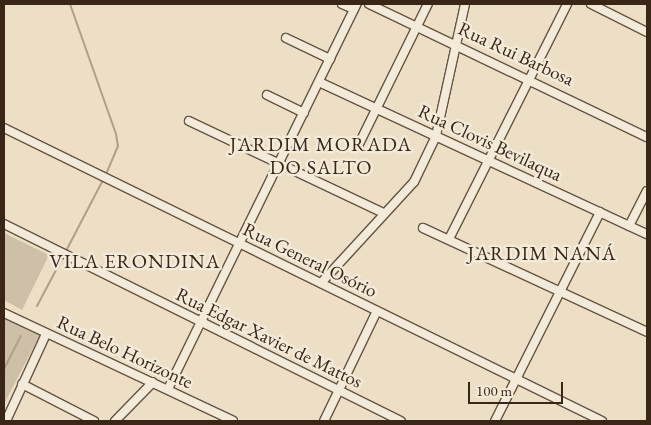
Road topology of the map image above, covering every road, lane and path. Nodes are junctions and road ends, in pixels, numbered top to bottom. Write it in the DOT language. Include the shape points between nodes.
graph roads {
  1 [pos="342,4"];
  2 [pos="369,4"];
  3 [pos="428,4"];
  4 [pos="465,4"];
  5 [pos="567,4"];
  6 [pos="591,4"];
  7 [pos="356,7"];
  8 [pos="417,27"];
  9 [pos="647,32"];
  10 [pos="286,38"];
  11 [pos="456,44"];
  12 [pos="330,59"];
  13 [pos="530,78"];
  14 [pos="319,82"];
  15 [pos="267,95"];
  16 [pos="377,109"];
  17 [pos="304,113"];
  18 [pos="189,121"];
  19 [pos="4,128"];
  20 [pos="436,136"];
  21 [pos="647,137"];
  22 [pos="358,146"];
  23 [pos="488,160"];
  24 [pos="279,163"];
  25 [pos="647,190"];
  26 [pos="600,212"];
  27 [pos="384,213"];
  28 [pos="4,224"];
  29 [pos="629,226"];
  30 [pos="423,228"];
  31 [pos="647,234"];
  32 [pos="449,240"];
  33 [pos="240,244"];
  34 [pos="321,283"];
  35 [pos="561,290"];
  36 [pos="378,312"];
  37 [pos="4,313"];
  38 [pos="202,324"];
  39 [pos="647,332"];
  40 [pos="46,334"];
  41 [pos="516,379"];
  42 [pos="153,382"];
  43 [pos="22,384"];
  44 [pos="168,390"];
  45 [pos="339,390"];
  46 [pos="225,420"];
  47 [pos="6,421"];
  48 [pos="94,421"];
  49 [pos="115,421"];
  50 [pos="233,421"];
  51 [pos="324,421"];
  52 [pos="401,421"];
  53 [pos="495,421"];
  54 [pos="602,421"];
  1 -- 7 [label="street"];
  2 -- 8 [label="street, Rua Rui Barbosa"];
  3 -- 8 [label="street"];
  4 -- 11 [label="street"];
  5 -- 13 [label="street"];
  6 -- 9 [label="street"];
  7 -- 12 [label="street"];
  8 -- 11 [label="street, Rua Rui Barbosa"];
  8 -- 16 [label="street"];
  10 -- 12 [label="street"];
  11 -- 13 [label="street, Rua Rui Barbosa"];
  11 -- 20 [label="street"];
  12 -- 14 [label="street"];
  13 -- 21 [label="street, Rua Rui Barbosa"];
  13 -- 23 [label="street"];
  14 -- 16 [label="street, Rua Clovis Bevilaqua"];
  14 -- 17 [label="street"];
  15 -- 17 [label="street"];
  16 -- 20 [label="street, Rua Clovis Bevilaqua"];
  16 -- 22 [label="street"];
  17 -- 24 [label="street"];
  18 -- 24 [label="street"];
  19 -- 33 [label="street, Rua General Osório"];
  20 -- 23 [label="street, Rua Clovis Bevilaqua"];
  20 -- 27 [label="street" via="414,182"];
  23 -- 26 [label="street, Rua Clovis Bevilaqua"];
  23 -- 32 [label="street"];
  24 -- 27 [label="street"];
  24 -- 33 [label="street"];
  25 -- 29 [label="street"];
  26 -- 29 [label="street, Rua Clovis Bevilaqua"];
  26 -- 35 [label="street"];
  27 -- 34 [label="street"];
  28 -- 38 [label="street, Rua Edgar Xavier de Mattos"];
  29 -- 31 [label="street, Rua Clovis Bevilaqua"];
  30 -- 32 [label="street"];
  32 -- 35 [label="street"];
  33 -- 34 [label="street, Rua General Osório"];
  33 -- 38 [label="street"];
  34 -- 36 [label="street, Rua General Osório"];
  35 -- 39 [label="street"];
  35 -- 41 [label="street"];
  36 -- 41 [label="street, Rua General Osório"];
  36 -- 45 [label="street"];
  37 -- 40 [label="street, Rua Belo Horizonte"];
  38 -- 44 [label="street"];
  38 -- 45 [label="street, Rua Edgar Xavier de Mattos"];
  40 -- 42 [label="street, Rua Belo Horizonte"];
  40 -- 43 [label="street"];
  41 -- 53 [label="street"];
  41 -- 54 [label="street, Rua General Osório"];
  42 -- 44 [label="street, Rua Belo Horizonte"];
  42 -- 49 [label="street"];
  43 -- 47 [label="street"];
  43 -- 48 [label="street"];
  44 -- 46 [label="street, Rua Belo Horizonte"];
  45 -- 51 [label="street"];
  45 -- 52 [label="street, Rua Edgar Xavier de Mattos"];
  46 -- 50 [label="street, Rua Belo Horizonte"];
}
